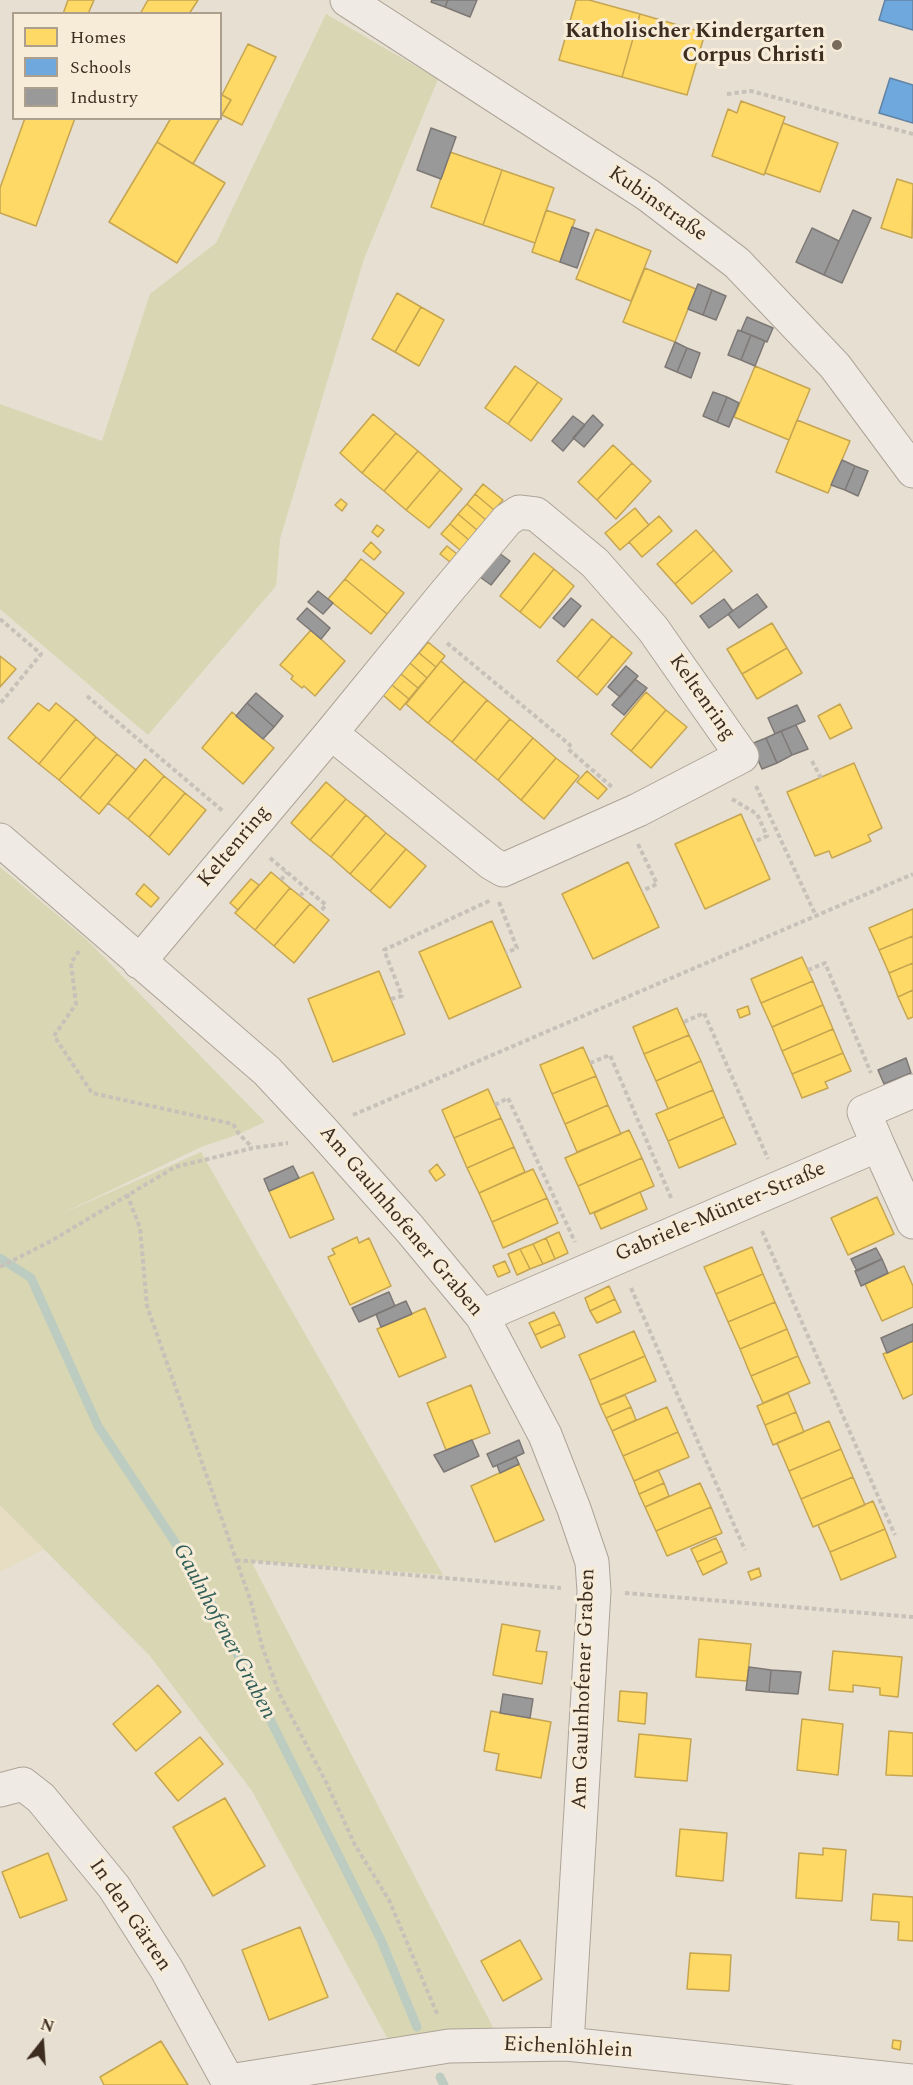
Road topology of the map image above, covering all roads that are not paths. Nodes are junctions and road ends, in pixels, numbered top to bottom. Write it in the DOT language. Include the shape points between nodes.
graph roads {
  1 [pos="347,0"];
  2 [pos="913,471"];
  3 [pos="331,733"];
  4 [pos="0,840"];
  5 [pos="139,962"];
  6 [pos="899,1097"];
  7 [pos="878,1145"];
  8 [pos="913,1222"];
  9 [pos="482,1316"];
  10 [pos="0,1790"];
  11 [pos="567,2044"];
  12 [pos="913,2080"];
  13 [pos="230,2083"];
  1 -- 2 [label="street, Kubinstraße" via="648,195 737,263 835,366"];
  3 -- 3 [label="street, Keltenring" via="503,870 631,813 730,762 653,629 595,563 536,514 519,512 507,520"];
  3 -- 5 [label="street, Keltenring"];
  4 -- 5 [label="street, Am Gaulnhofener Graben"];
  5 -- 9 [label="street, Am Gaulnhofener Graben" via="267,1071 409,1228"];
  6 -- 7 [label="street" via="864,1112"];
  7 -- 8 [label="street"];
  7 -- 9 [label="street, Gabriele-Münter-Straße"];
  9 -- 11 [label="street, Am Gaulnhofener Graben" via="545,1435 592,1562 594,1591"];
  10 -- 13 [label="street, In den Gärten" via="23,1784 41,1798 114,1887 167,1970"];
  11 -- 12 [label="street, Eichenlöhlein"];
  11 -- 13 [label="street, Eichenlöhlein" via="449,2046"];
}
